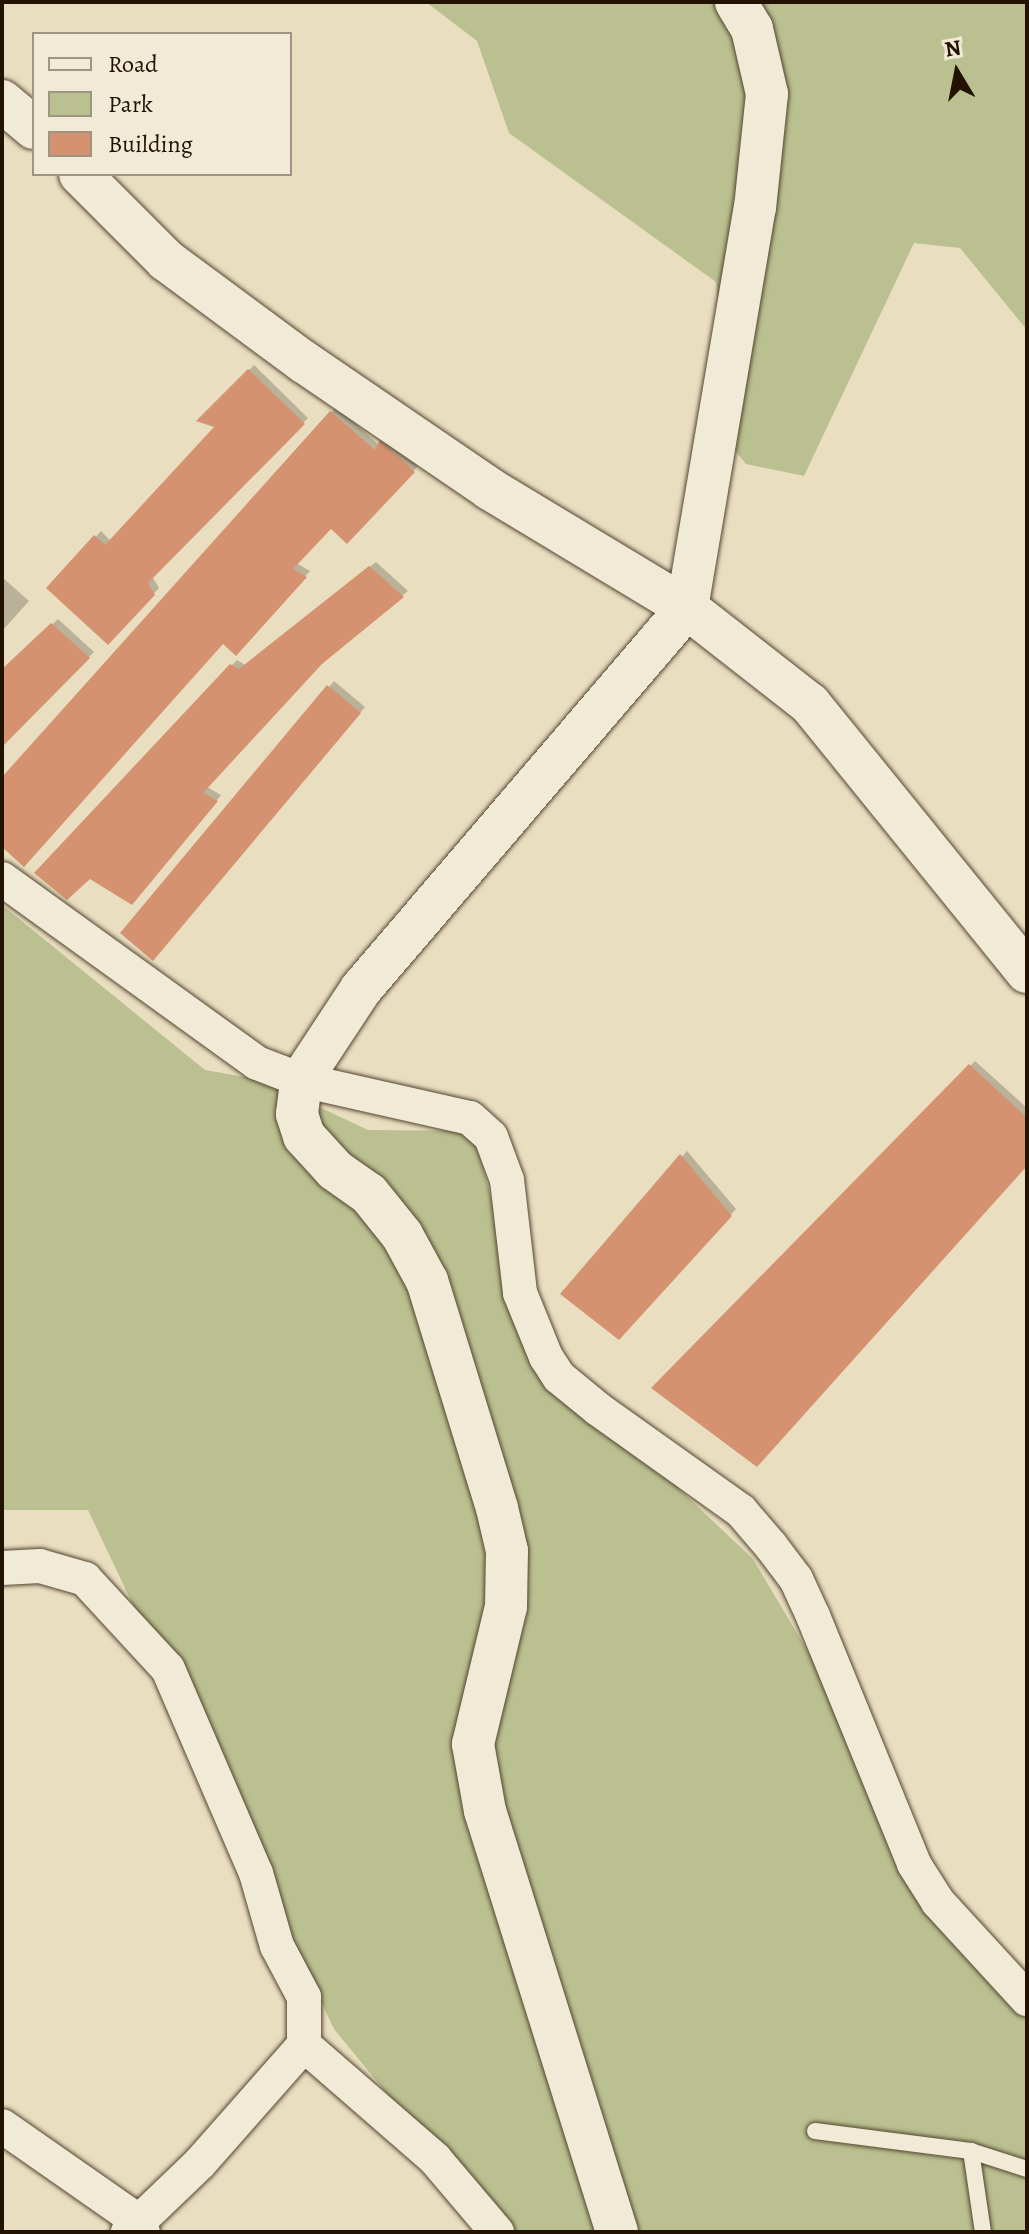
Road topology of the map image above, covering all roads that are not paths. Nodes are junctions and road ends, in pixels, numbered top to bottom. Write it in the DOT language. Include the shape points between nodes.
graph roads {
  1 [pos="736,2"];
  2 [pos="2,101"];
  3 [pos="32,126"];
  4 [pos="82,176"];
  5 [pos="687,608"];
  6 [pos="2,879"];
  7 [pos="1027,972"];
  8 [pos="301,1080"];
  9 [pos="2,1568"];
  10 [pos="1027,1999"];
  11 [pos="304,2045"];
  12 [pos="2,2126"];
  13 [pos="815,2131"];
  14 [pos="971,2151"];
  15 [pos="1027,2169"];
  16 [pos="136,2228"];
  17 [pos="497,2232"];
  18 [pos="617,2232"];
  19 [pos="983,2232"];
  1 -- 5 [label="street" via="752,29 767,94 755,208"];
  2 -- 3 [label="street"];
  4 -- 5 [label="street" via="166,260 304,362 490,489"];
  5 -- 7 [label="street" via="810,704"];
  5 -- 8 [label="street" via="361,989"];
  6 -- 8 [label="street" via="257,1063"];
  8 -- 10 [label="street" via="470,1118 491,1137 507,1180 520,1293 546,1357 559,1377 598,1409 741,1511 796,1579 914,1864 938,1902"];
  8 -- 18 [label="street" via="297,1114 304,1136 335,1170 369,1194 402,1235 427,1281 497,1508 507,1551 506,1607 473,1744 485,1811"];
  9 -- 11 [label="street" via="40,1566 85,1579 168,1669 256,1873 277,1946 304,1997"];
  11 -- 16 [label="street"];
  11 -- 17 [label="street" via="435,2159"];
  12 -- 16 [label="street"];
  13 -- 14 [label="lane"];
  14 -- 15 [label="lane"];
  14 -- 19 [label="lane"];
}
